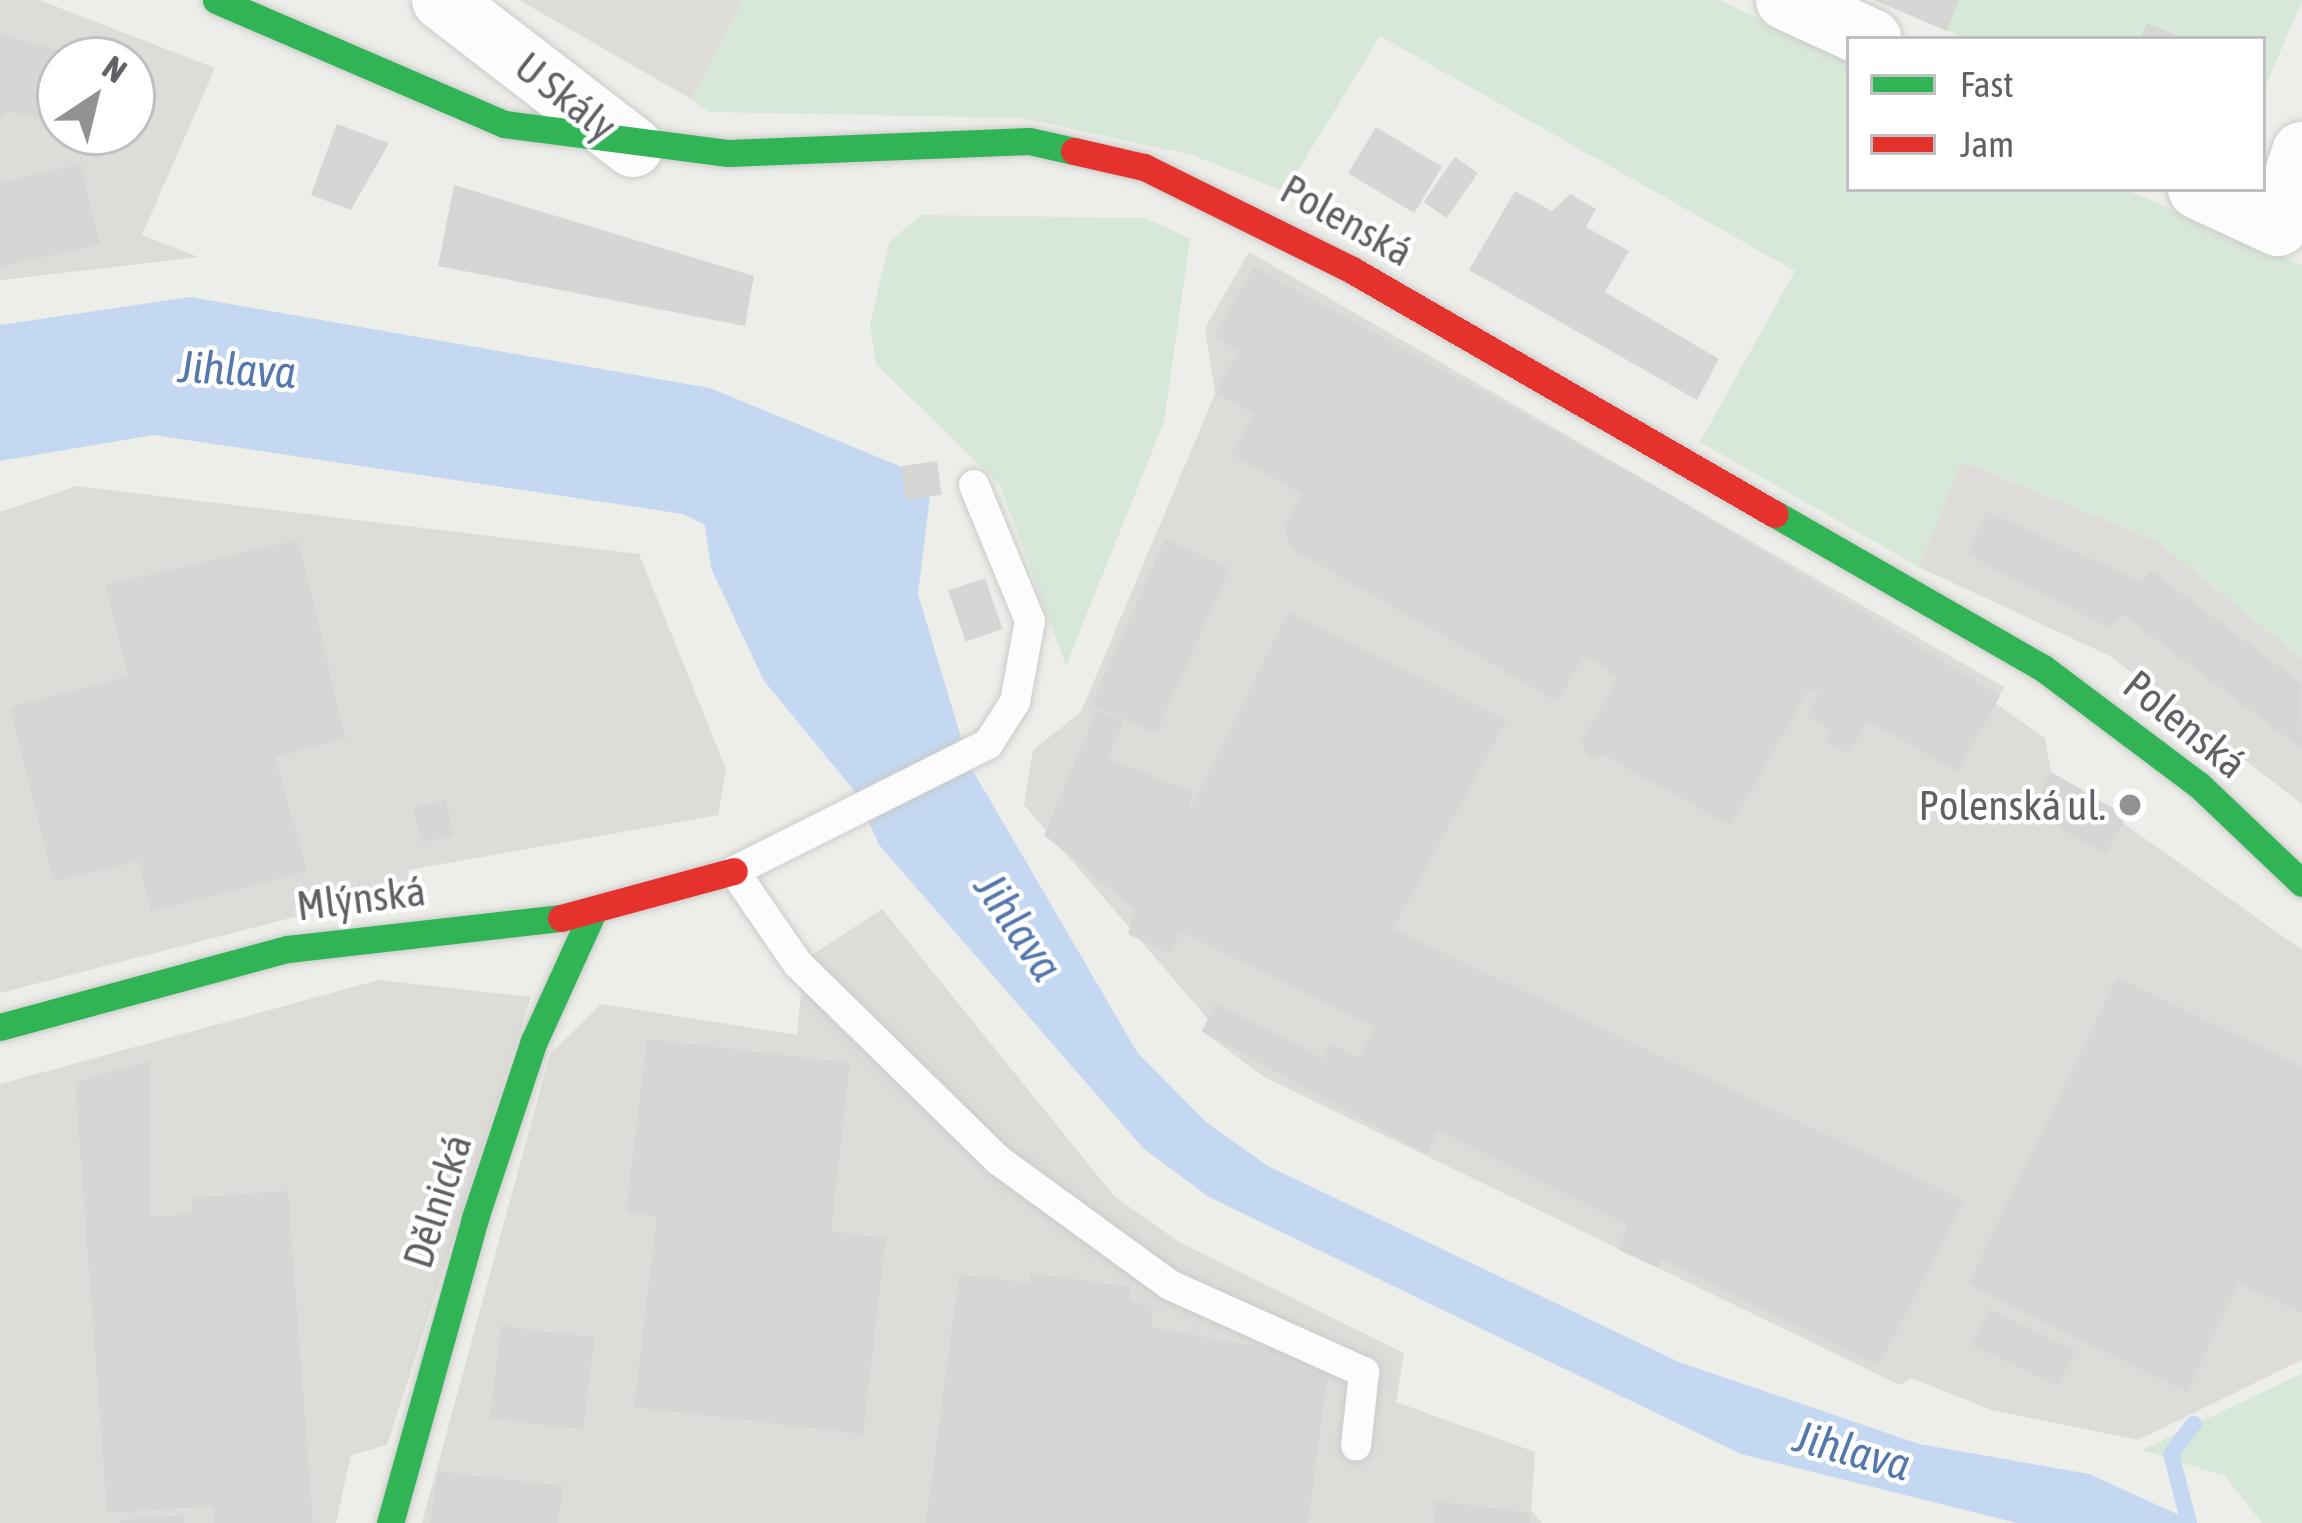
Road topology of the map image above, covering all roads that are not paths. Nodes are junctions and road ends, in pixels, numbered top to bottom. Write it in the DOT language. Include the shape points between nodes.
graph roads {
  1 [pos="216,0"];
  2 [pos="442,0"];
  3 [pos="1786,0"];
  4 [pos="1864,36"];
  5 [pos="632,147"];
  6 [pos="2302,152"];
  7 [pos="2204,192"];
  8 [pos="974,485"];
  9 [pos="734,872"];
  10 [pos="2302,883"];
  11 [pos="592,914"];
  12 [pos="0,1027"];
  13 [pos="1356,1446"];
  14 [pos="390,1523"];
  1 -- 5 [label="street, Polenská" via="504,124"];
  2 -- 5 [label="street, U Skály"];
  3 -- 4 [label="street"];
  5 -- 10 [label="street, Polenská" via="1029,141 1144,167 1352,270 2043,668 2199,785"];
  6 -- 7 [label="street" via="2278,226"];
  8 -- 9 [label="lane" via="1030,621 1026,676 988,745"];
  9 -- 11 [label="street, Mlýnská"];
  9 -- 13 [label="lane" via="798,964 998,1160 1170,1285 1364,1372"];
  11 -- 12 [label="street, Mlýnská" via="287,949"];
  11 -- 14 [label="street, Dělnická" via="534,1041"];
}
